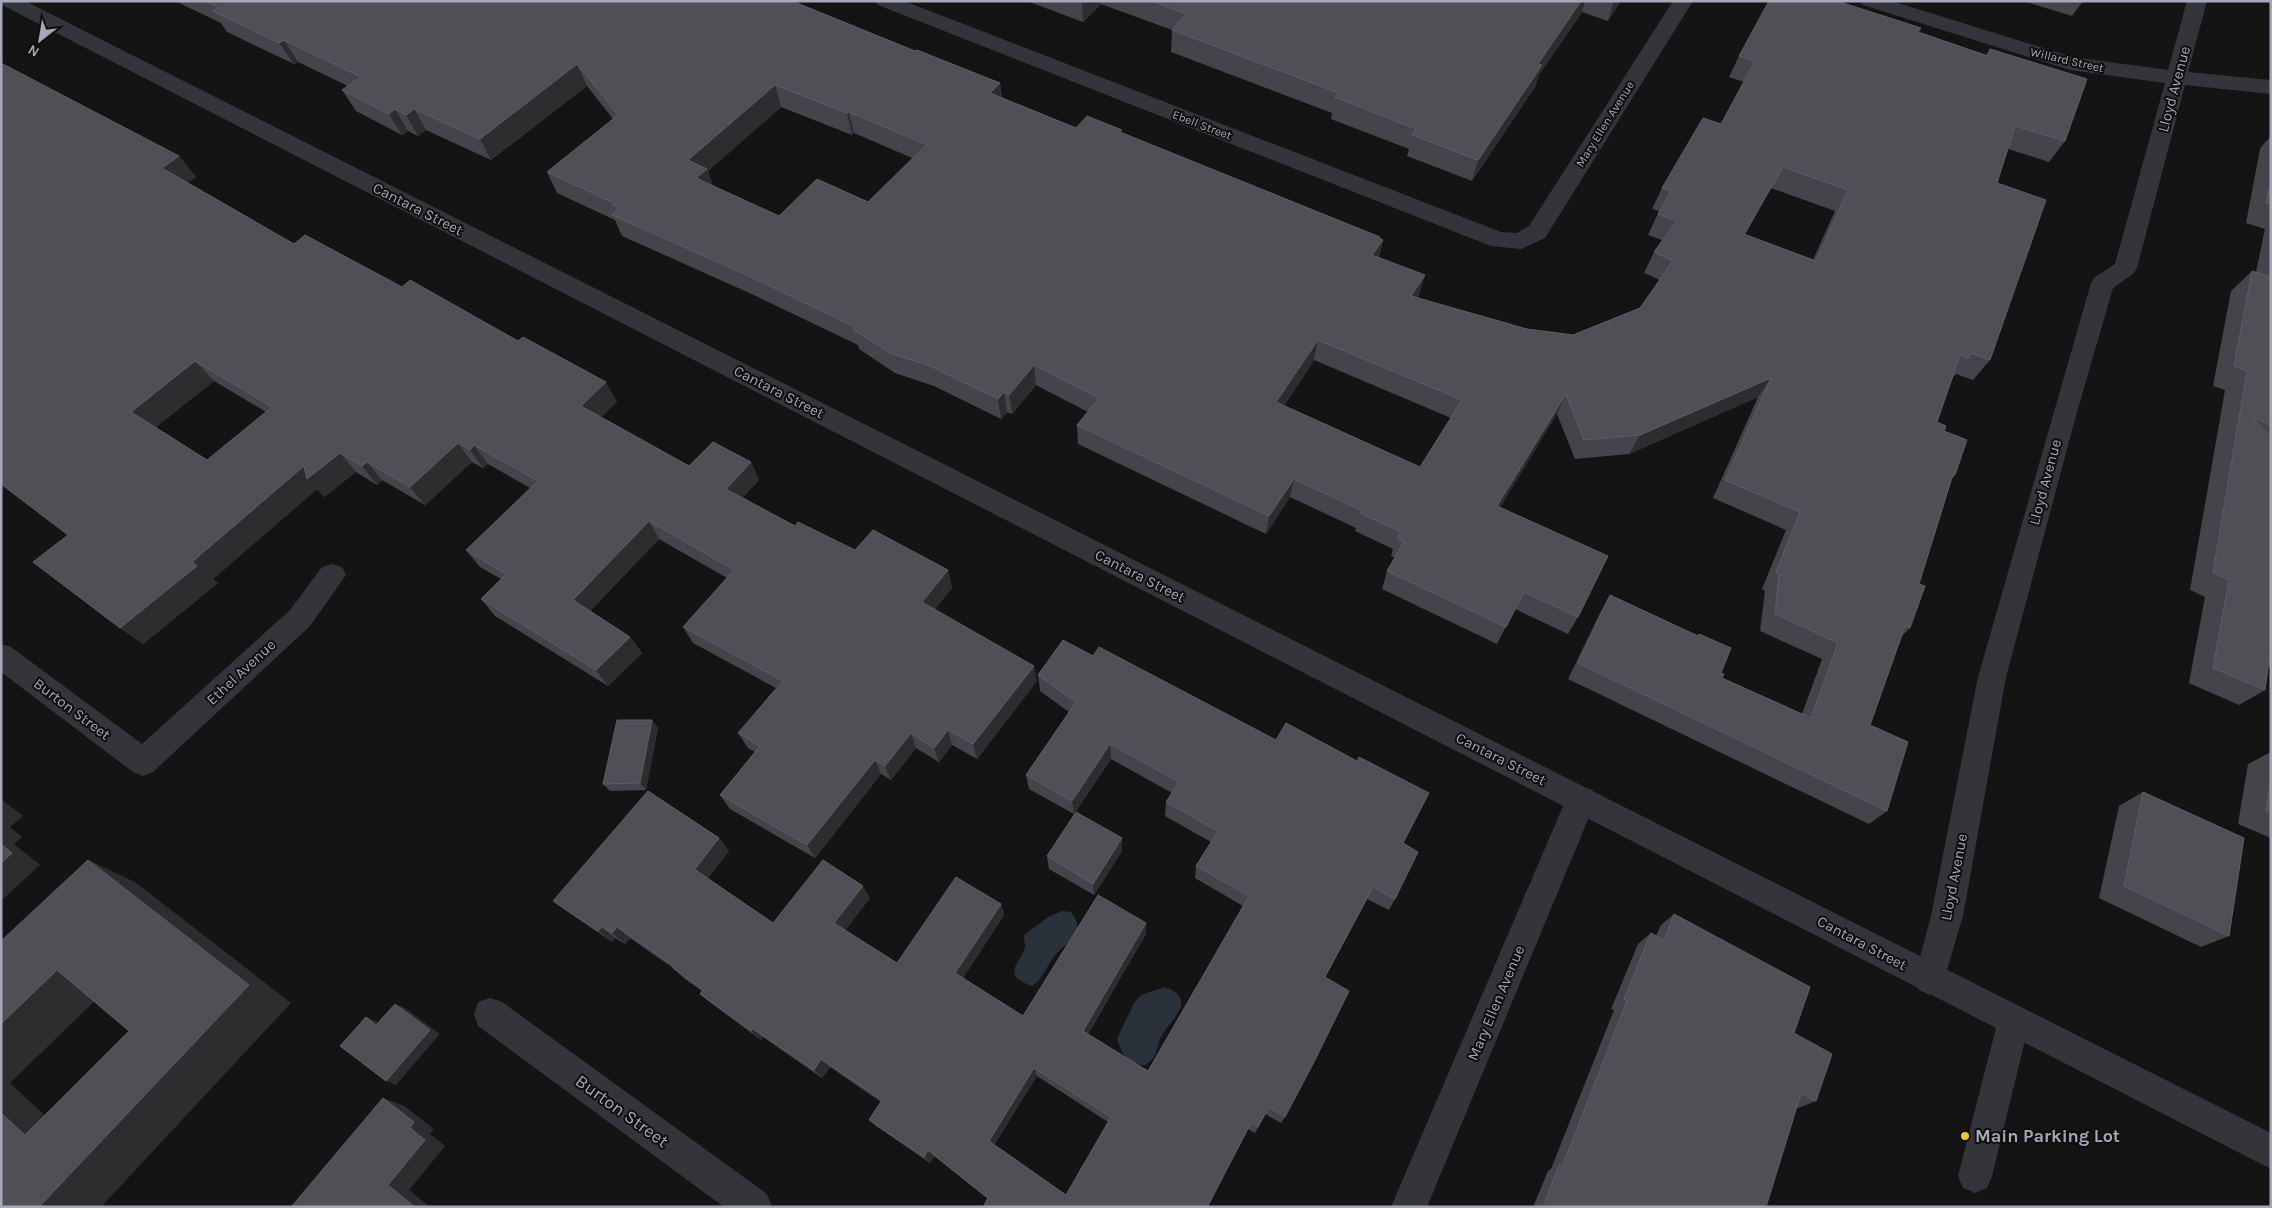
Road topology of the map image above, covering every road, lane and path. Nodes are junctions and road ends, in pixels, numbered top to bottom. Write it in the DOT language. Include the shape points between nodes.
graph roads {
  1 [pos="8,1"];
  2 [pos="885,1"];
  3 [pos="1683,1"];
  4 [pos="1870,1"];
  5 [pos="2197,1"];
  6 [pos="2178,76"];
  7 [pos="2271,87"];
  8 [pos="1521,241"];
  9 [pos="332,575"];
  10 [pos="1,656"];
  11 [pos="143,762"];
  12 [pos="1582,800"];
  13 [pos="1930,979"];
  14 [pos="490,1014"];
  15 [pos="2014,1020"];
  16 [pos="2271,1152"];
  17 [pos="1975,1176"];
  18 [pos="754,1207"];
  19 [pos="1409,1207"];
  1 -- 12 [label="street, Cantara Street"];
  2 -- 8 [label="street, Ebell Street" via="1499,240"];
  3 -- 8 [label="street, Mary Ellen Avenue" via="1537,232"];
  4 -- 6 [label="street, Willard Street" via="2070,63"];
  5 -- 6 [label="street, Lloyd Avenue"];
  6 -- 7 [label="street, Willard Street"];
  6 -- 13 [label="street, Lloyd Avenue" via="2125,268 2103,283 2064,412 1997,658 1947,916"];
  9 -- 11 [label="street, Ethel Avenue" via="300,618"];
  10 -- 11 [label="street, Burton Street"];
  12 -- 13 [label="street, Cantara Street"];
  12 -- 19 [label="street, Mary Ellen Avenue"];
  13 -- 15 [label="street, Cantara Street"];
  14 -- 18 [label="street, Burton Street"];
  15 -- 16 [label="street, Cantara Street"];
  15 -- 17 [label="lane"];
}
